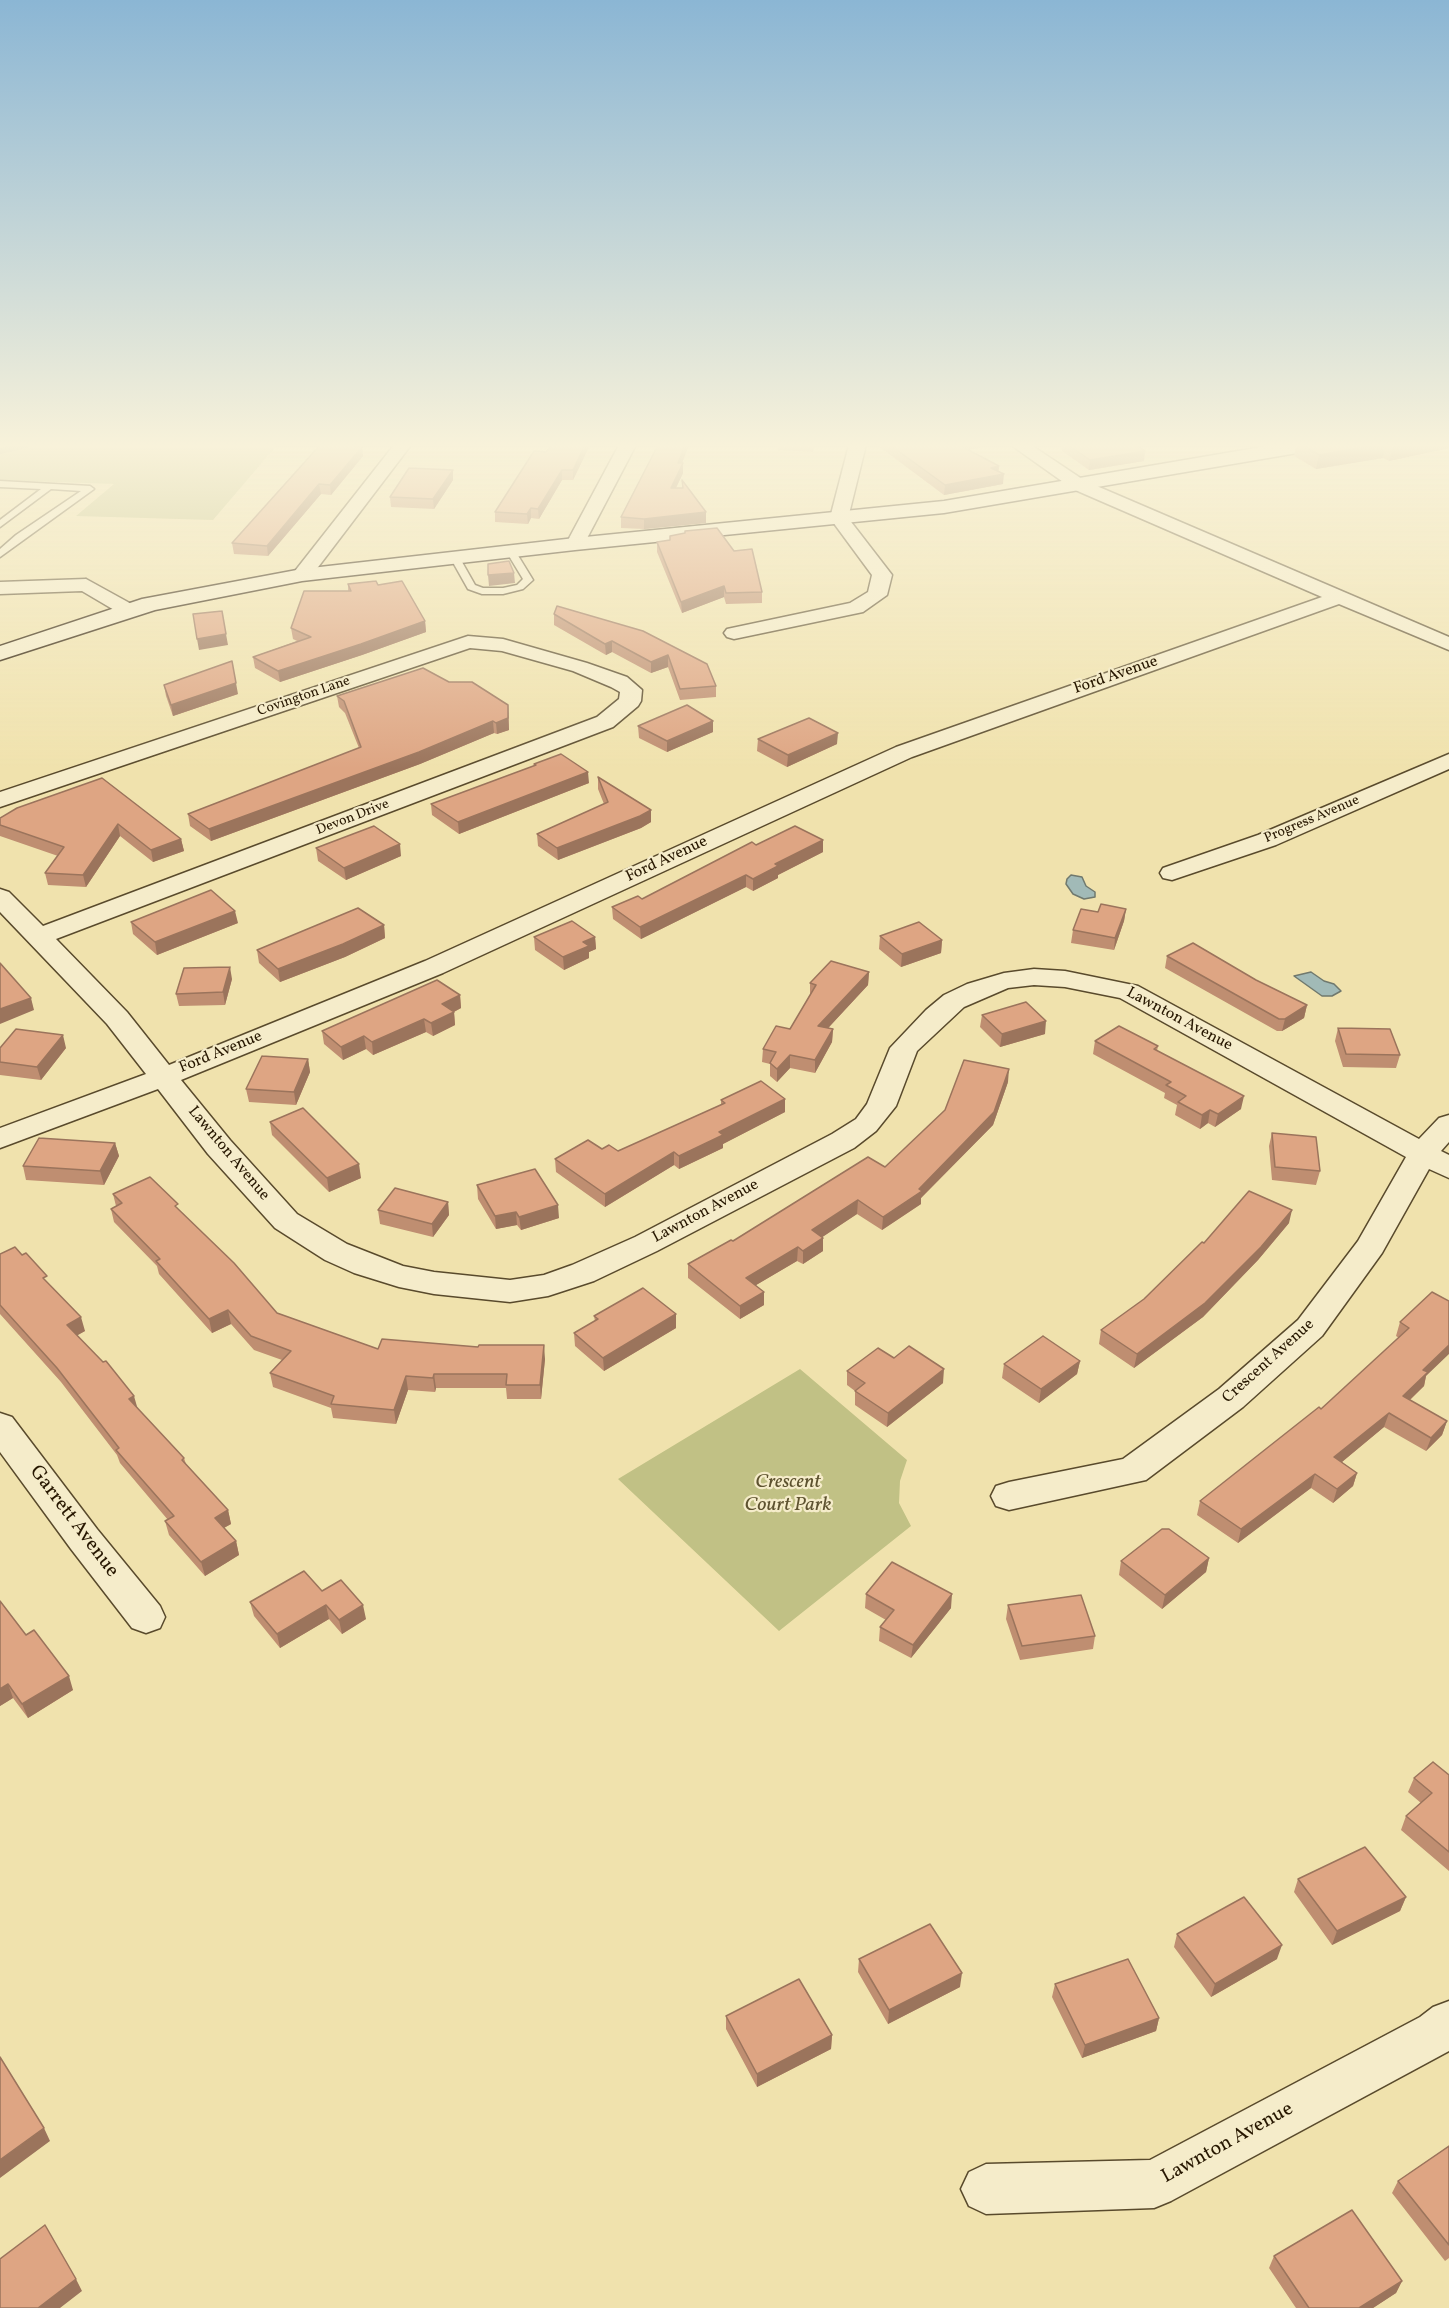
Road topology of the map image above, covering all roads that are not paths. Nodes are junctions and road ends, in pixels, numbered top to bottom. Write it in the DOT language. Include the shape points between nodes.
graph roads {
  1 [pos="319,553"];
  2 [pos="495,553"];
  3 [pos="512,553"];
  4 [pos="865,553"];
  5 [pos="1237,553"];
  6 [pos="456,557"];
  7 [pos="302,575"];
  8 [pos="0,588"];
  9 [pos="1340,597"];
  10 [pos="128,610"];
  11 [pos="734,633"];
  12 [pos="1449,644"];
  13 [pos="0,653"];
  14 [pos="610,678"];
  15 [pos="1449,761"];
  16 [pos="0,800"];
  17 [pos="1172,873"];
  18 [pos="0,897"];
  19 [pos="38,937"];
  20 [pos="163,1077"];
  21 [pos="1449,1124"];
  22 [pos="0,1139"];
  23 [pos="1436,1161"];
  24 [pos="0,1426"];
  25 [pos="1009,1496"];
  26 [pos="146,1617"];
  27 [pos="1449,2023"];
  28 [pos="986,2189"];
  1 -- 7 [label="street"];
  2 -- 6 [label="main road"];
  3 -- 6 [label="lane" via="528,580 520,587 503,591 471,587"];
  4 -- 11 [label="street" via="882,575 877,595 855,608"];
  5 -- 9 [label="street"];
  6 -- 7 [label="main road"];
  7 -- 10 [label="main road"];
  8 -- 10 [label="street" via="86,585"];
  9 -- 12 [label="street"];
  9 -- 20 [label="street, Ford Avenue" via="904,752 434,967"];
  10 -- 13 [label="main road"];
  14 -- 16 [label="street, Covington Lane" via="503,645 468,642"];
  14 -- 19 [label="street, Devon Drive" via="631,690 630,701 605,722"];
  15 -- 17 [label="street, Progress Avenue" via="1267,840"];
  18 -- 19 [label="street, Lawnton Avenue"];
  19 -- 20 [label="street, Lawnton Avenue" via="117,1017"];
  20 -- 22 [label="street, Ford Avenue"];
  20 -- 23 [label="street, Lawnton Avenue" via="267,1202 310,1237 365,1265 399,1276 510,1291 548,1285 583,1273 843,1141 866,1125 880,1106 904,1048 919,1031 954,1001 1004,981 1034,977 1065,979 1128,992"];
  21 -- 23 [label="street, Crescent Avenue"];
  23 -- 25 [label="street, Crescent Avenue" via="1310,1328 1231,1398 1134,1470"];
  24 -- 26 [label="street, Garrett Avenue"];
  27 -- 28 [label="street, Lawnton Avenue" via="1154,2184"];
}
